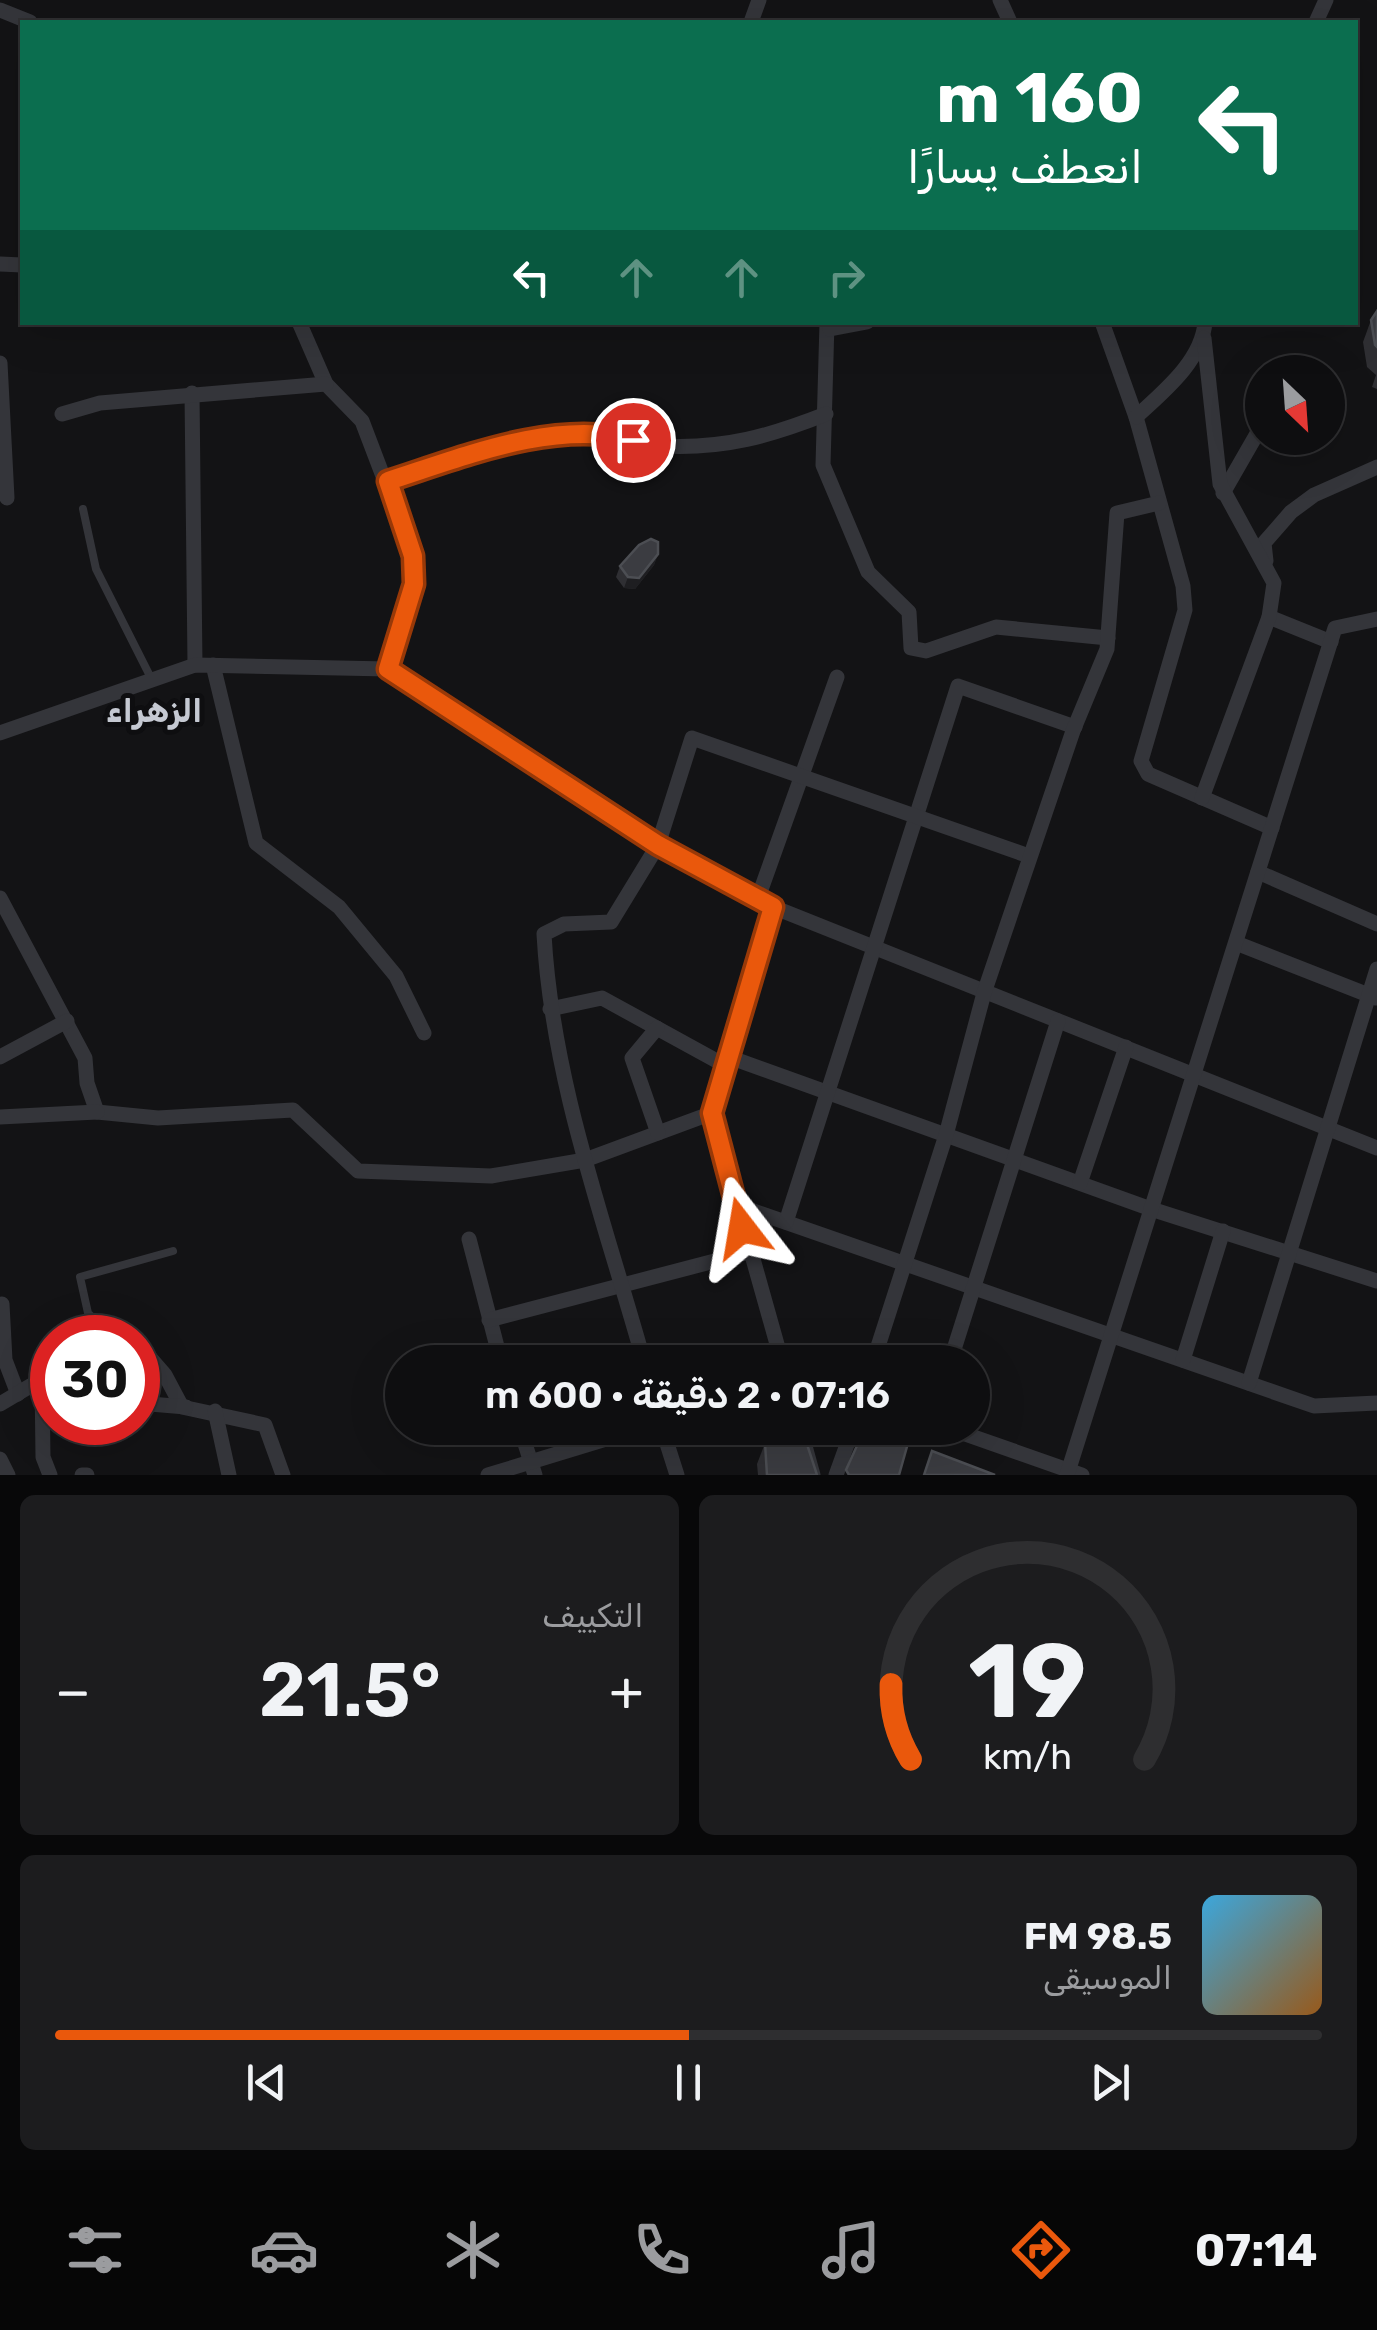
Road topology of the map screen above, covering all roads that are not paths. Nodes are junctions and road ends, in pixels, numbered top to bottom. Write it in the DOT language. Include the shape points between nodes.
graph roads {
  1 [pos="0,10"];
  2 [pos="25,20"];
  3 [pos="300,325"];
  4 [pos="1103,325"];
  5 [pos="829,326"];
  6 [pos="1204,330"];
  7 [pos="0,362"];
  8 [pos="326,384"];
  9 [pos="192,394"];
  10 [pos="62,414"];
  11 [pos="826,414"];
  12 [pos="1136,416"];
  13 [pos="1245,455"];
  14 [pos="1377,467"];
  15 [pos="388,481"];
  16 [pos="1224,492"];
  17 [pos="7,498"];
  18 [pos="1159,503"];
  19 [pos="83,509"];
  20 [pos="1266,565"];
  21 [pos="1269,618"];
  22 [pos="1377,619"];
  23 [pos="1108,638"];
  24 [pos="1330,642"];
  25 [pos="194,665"];
  26 [pos="213,665"];
  27 [pos="388,669"];
  28 [pos="836,677"];
  29 [pos="152,680"];
  30 [pos="1075,726"];
  31 [pos="0,734"];
  32 [pos="801,776"];
  33 [pos="1202,798"];
  34 [pos="915,816"];
  35 [pos="1272,828"];
  36 [pos="658,845"];
  37 [pos="1030,856"];
  38 [pos="1258,872"];
  39 [pos="0,898"];
  40 [pos="758,898"];
  41 [pos="773,907"];
  42 [pos="1377,924"];
  43 [pos="1236,943"];
  44 [pos="871,950"];
  45 [pos="1377,969"];
  46 [pos="984,993"];
  47 [pos="1373,997"];
  48 [pos="550,1010"];
  49 [pos="67,1021"];
  50 [pos="1058,1021"];
  51 [pos="657,1028"];
  52 [pos="424,1034"];
  53 [pos="1126,1047"];
  54 [pos="0,1057"];
  55 [pos="728,1062"];
  56 [pos="1194,1073"];
  57 [pos="826,1092"];
  58 [pos="97,1112"];
  59 [pos="712,1113"];
  60 [pos="0,1117"];
  61 [pos="1328,1129"];
  62 [pos="658,1133"];
  63 [pos="946,1135"];
  64 [pos="1377,1148"];
  65 [pos="585,1160"];
  66 [pos="1014,1160"];
  67 [pos="1080,1183"];
  68 [pos="736,1205"];
  69 [pos="1152,1209"];
  70 [pos="786,1222"];
  71 [pos="1223,1232"];
  72 [pos="468,1239"];
  73 [pos="173,1251"];
  74 [pos="749,1252"];
  75 [pos="1290,1252"];
  76 [pos="902,1264"];
  77 [pos="1377,1281"];
  78 [pos="622,1285"];
  79 [pos="973,1287"];
  80 [pos="2,1304"];
  81 [pos="90,1315"];
  82 [pos="488,1320"];
  83 [pos="1112,1335"];
  84 [pos="496,1345"];
  85 [pos="639,1345"];
  86 [pos="777,1345"];
  87 [pos="878,1345"];
  88 [pos="955,1345"];
  89 [pos="1183,1360"];
  90 [pos="160,1373"];
  91 [pos="1249,1383"];
  92 [pos="30,1387"];
  93 [pos="18,1394"];
  94 [pos="1377,1403"];
  95 [pos="0,1404"];
  96 [pos="160,1405"];
  97 [pos="186,1407"];
  98 [pos="215,1411"];
  99 [pos="990,1443"];
  100 [pos="45,1445"];
  101 [pos="525,1445"];
  102 [pos="597,1445"];
  103 [pos="667,1445"];
  104 [pos="805,1445"];
  105 [pos="847,1445"];
  106 [pos="0,1459"];
  107 [pos="533,1469"];
  108 [pos="1073,1473"];
  109 [pos="8,1475"];
  110 [pos="50,1475"];
  111 [pos="229,1475"];
  112 [pos="282,1475"];
  113 [pos="488,1475"];
  114 [pos="676,1475"];
  115 [pos="813,1475"];
  116 [pos="836,1475"];
  1 -- 2 [label="street"];
  3 -- 8 [label="street"];
  4 -- 12 [label="street"];
  5 -- 11 [label="street"];
  6 -- 12 [label="street" via="1172,383"];
  6 -- 16 [label="street"];
  7 -- 17 [label="street"];
  8 -- 9 [label="street"];
  8 -- 15 [label="street" via="362,421"];
  9 -- 10 [label="street" via="100,403"];
  9 -- 25 [label="street"];
  11 -- 15 [label="street" via="763,439 721,445 660,446 606,432 558,436"];
  11 -- 23 [label="street" via="823,465 868,572 909,612 911,648 926,651 996,626"];
  12 -- 18 [label="street"];
  13 -- 16 [label="street"];
  14 -- 20 [label="street" via="1290,512 1264,542"];
  15 -- 27 [label="street" via="413,556 414,584"];
  16 -- 20 [label="street"];
  18 -- 23 [label="street" via="1117,513"];
  18 -- 33 [label="street" via="1184,586 1184,610 1141,761 1148,774"];
  19 -- 29 [label="lane" via="96,568"];
  20 -- 21 [label="street" via="1274,583"];
  21 -- 24 [label="street"];
  21 -- 33 [label="street"];
  22 -- 24 [label="street" via="1335,628"];
  23 -- 30 [label="street"];
  24 -- 35 [label="street"];
  25 -- 26 [label="street"];
  25 -- 29 [label="street"];
  26 -- 27 [label="street"];
  26 -- 52 [label="street" via="256,843 339,908 396,976"];
  27 -- 36 [label="street"];
  28 -- 32 [label="street"];
  29 -- 31 [label="street"];
  30 -- 34 [label="street" via="958,686"];
  30 -- 37 [label="street"];
  32 -- 34 [label="street"];
  32 -- 36 [label="street" via="692,738"];
  32 -- 40 [label="street"];
  33 -- 35 [label="street"];
  34 -- 37 [label="street"];
  34 -- 44 [label="street"];
  35 -- 38 [label="street"];
  36 -- 40 [label="street"];
  36 -- 48 [label="street" via="612,922 564,924 544,934"];
  37 -- 46 [label="street"];
  38 -- 42 [label="street"];
  38 -- 43 [label="street"];
  39 -- 49 [label="street"];
  40 -- 41 [label="street"];
  41 -- 44 [label="street"];
  41 -- 55 [label="street"];
  43 -- 47 [label="street"];
  43 -- 56 [label="street"];
  44 -- 46 [label="street"];
  44 -- 57 [label="street"];
  45 -- 47 [label="street"];
  46 -- 50 [label="street"];
  46 -- 63 [label="street"];
  47 -- 61 [label="street"];
  48 -- 51 [label="street" via="602,998"];
  48 -- 65 [label="street"];
  49 -- 54 [label="street"];
  49 -- 58 [label="street" via="85,1058"];
  50 -- 53 [label="street"];
  50 -- 66 [label="street"];
  51 -- 55 [label="street"];
  51 -- 62 [label="street" via="632,1058"];
  53 -- 56 [label="street"];
  53 -- 67 [label="street"];
  55 -- 57 [label="street"];
  55 -- 59 [label="street"];
  56 -- 61 [label="street"];
  56 -- 69 [label="street"];
  57 -- 63 [label="street"];
  57 -- 70 [label="street"];
  58 -- 60 [label="street"];
  58 -- 65 [label="street" via="158,1118 293,1110 358,1171 491,1176"];
  59 -- 62 [label="street"];
  59 -- 68 [label="street"];
  61 -- 64 [label="street"];
  61 -- 75 [label="street"];
  62 -- 65 [label="street"];
  63 -- 66 [label="street"];
  63 -- 76 [label="street"];
  65 -- 78 [label="street"];
  66 -- 67 [label="street"];
  66 -- 79 [label="street"];
  67 -- 69 [label="street"];
  68 -- 70 [label="street"];
  68 -- 74 [label="street"];
  69 -- 71 [label="street"];
  69 -- 83 [label="street"];
  70 -- 76 [label="street"];
  71 -- 75 [label="street"];
  71 -- 89 [label="street"];
  72 -- 82 [label="street"];
  73 -- 81 [label="lane" via="80,1277"];
  74 -- 78 [label="street"];
  74 -- 86 [label="street"];
  75 -- 77 [label="street"];
  75 -- 91 [label="street"];
  76 -- 79 [label="street"];
  76 -- 87 [label="street"];
  78 -- 82 [label="street"];
  78 -- 85 [label="street"];
  79 -- 83 [label="street"];
  79 -- 88 [label="street"];
  80 -- 93 [label="street" via="4,1360"];
  82 -- 84 [label="street"];
  83 -- 89 [label="street"];
  83 -- 108 [label="street"];
  89 -- 91 [label="street"];
  90 -- 97 [label="street"];
  91 -- 94 [label="street" via="1314,1406"];
  92 -- 93 [label="street"];
  93 -- 95 [label="street"];
  96 -- 97 [label="street"];
  97 -- 98 [label="street"];
  98 -- 111 [label="street"];
  98 -- 112 [label="street" via="265,1425"];
  99 -- 108 [label="street"];
  100 -- 110 [label="street"];
  101 -- 107 [label="street"];
  102 -- 107 [label="street"];
  103 -- 114 [label="street"];
  104 -- 115 [label="street"];
  105 -- 116 [label="street"];
  106 -- 109 [label="street"];
  107 -- 113 [label="street"];
}
